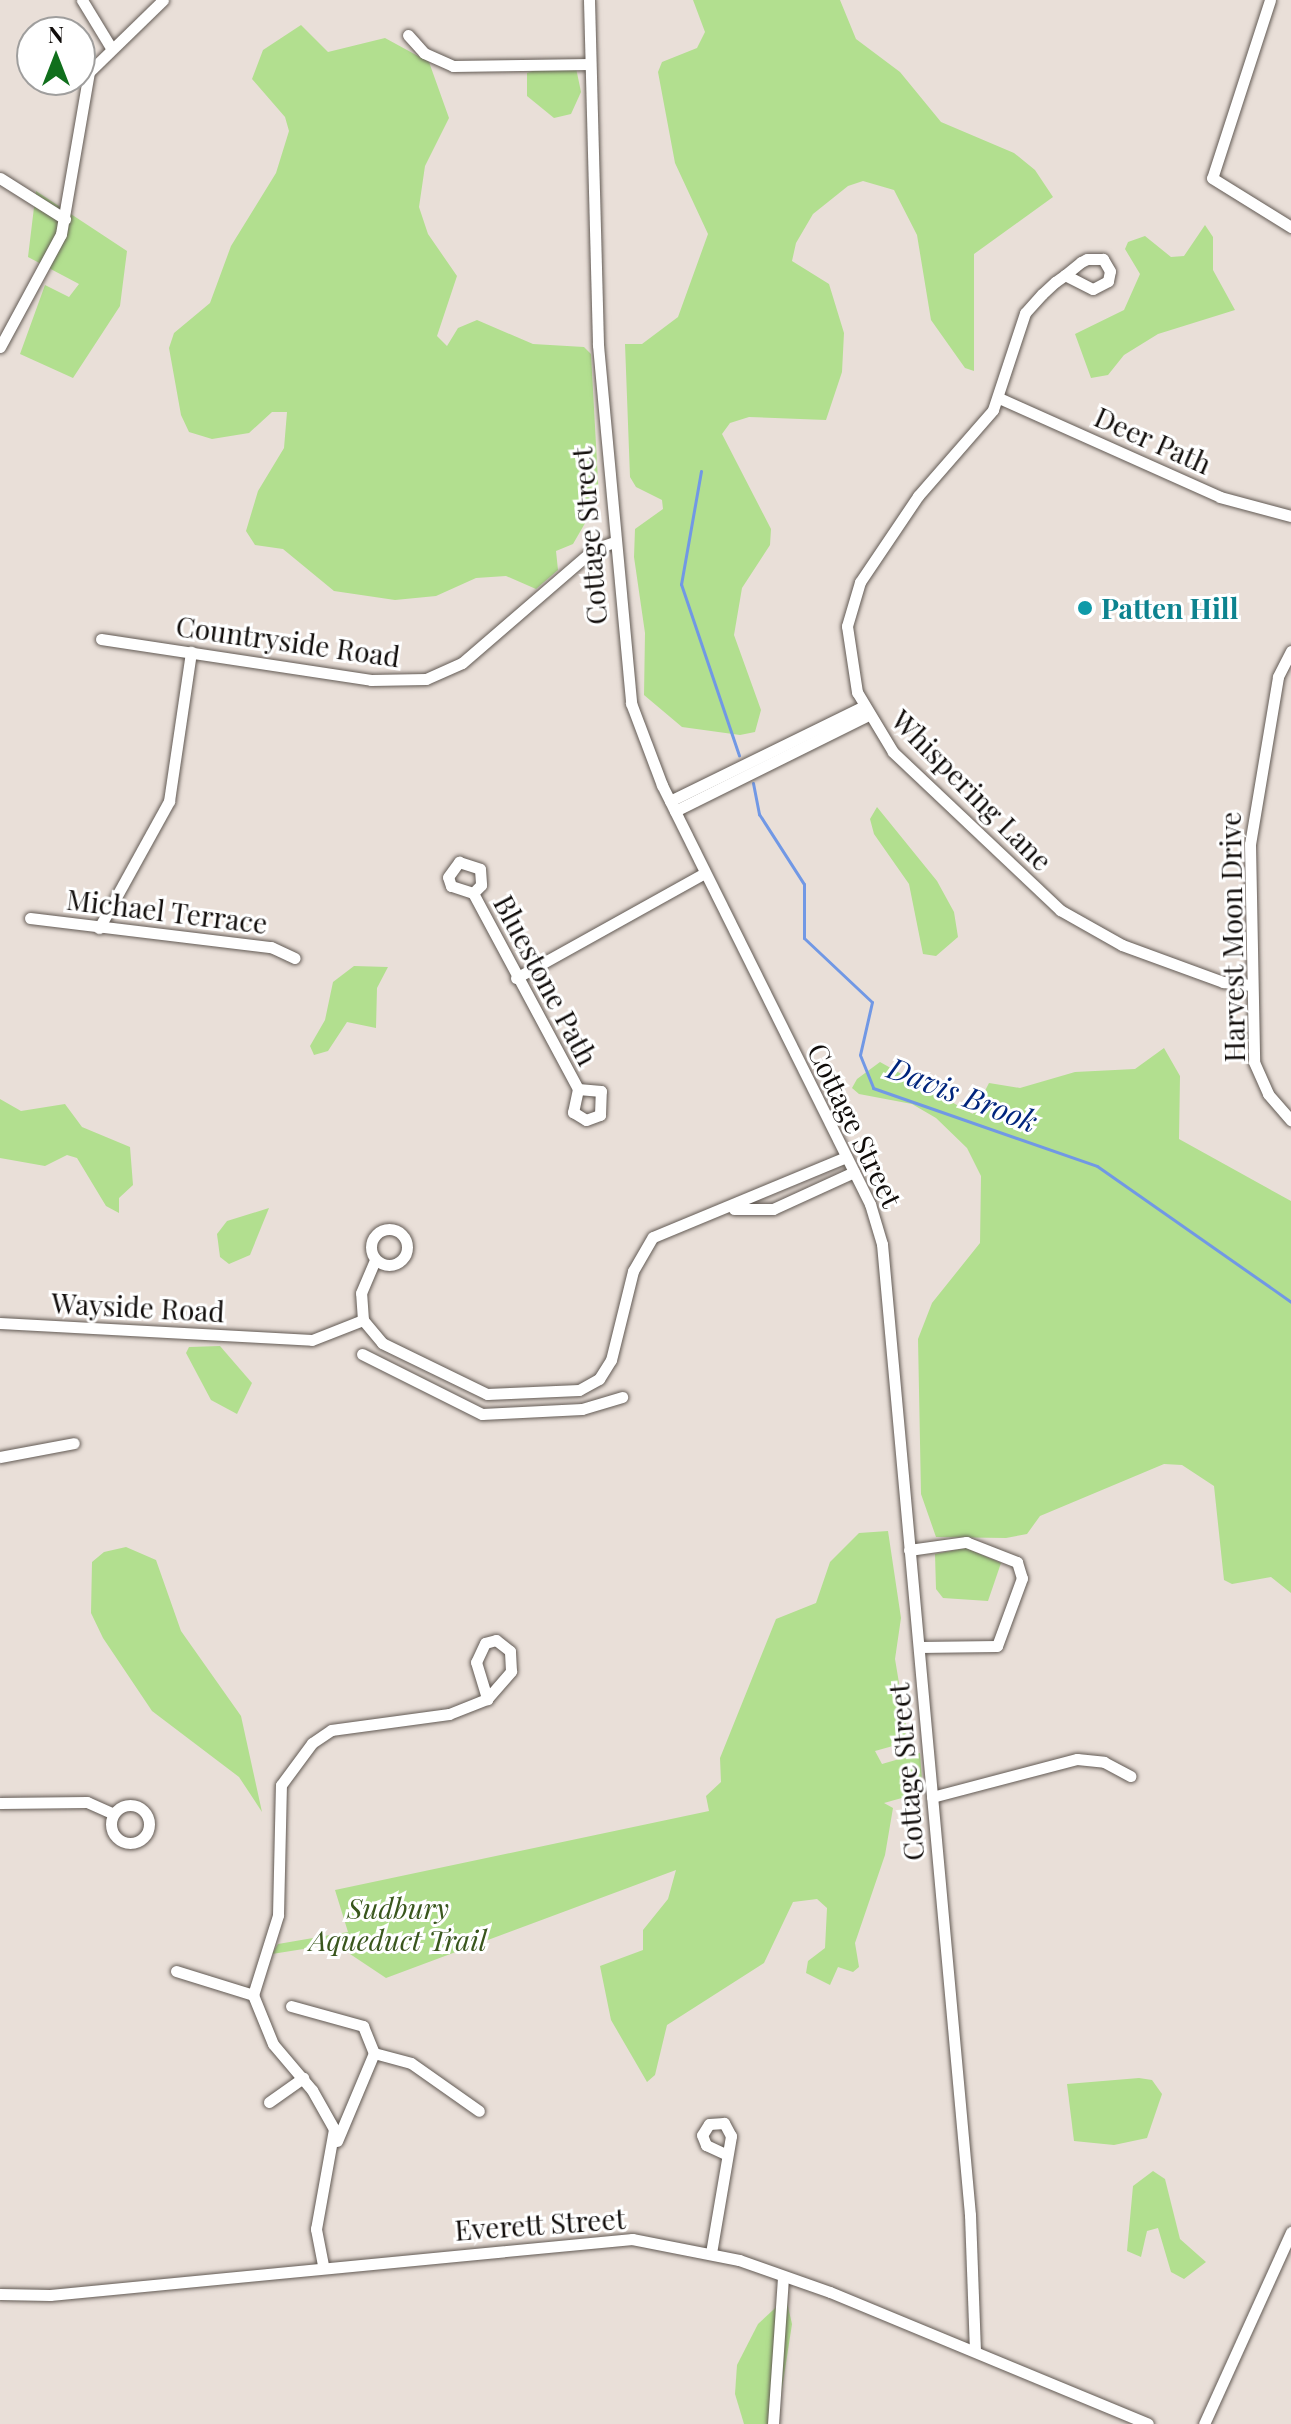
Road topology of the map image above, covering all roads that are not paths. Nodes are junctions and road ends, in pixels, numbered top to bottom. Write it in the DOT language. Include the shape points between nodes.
graph roads {
  1 [pos="82,0"];
  2 [pos="163,0"];
  3 [pos="589,0"];
  4 [pos="1270,0"];
  5 [pos="408,35"];
  6 [pos="110,46"];
  7 [pos="590,64"];
  8 [pos="0,178"];
  9 [pos="65,219"];
  10 [pos="1291,227"];
  11 [pos="1065,275"];
  12 [pos="0,347"];
  13 [pos="999,398"];
  14 [pos="1291,516"];
  15 [pos="614,542"];
  16 [pos="101,639"];
  17 [pos="1291,651"];
  18 [pos="191,652"];
  19 [pos="864,711"];
  20 [pos="672,806"];
  21 [pos="705,873"];
  22 [pos="473,893"];
  23 [pos="30,918"];
  24 [pos="99,928"];
  25 [pos="295,958"];
  26 [pos="516,978"];
  27 [pos="1251,985"];
  28 [pos="578,1089"];
  29 [pos="1291,1120"];
  30 [pos="846,1157"];
  31 [pos="854,1172"];
  32 [pos="730,1208"];
  33 [pos="375,1260"];
  34 [pos="363,1320"];
  35 [pos="0,1323"];
  36 [pos="362,1354"];
  37 [pos="417,1362"];
  38 [pos="408,1379"];
  39 [pos="589,1385"];
  40 [pos="487,1394"];
  41 [pos="622,1397"];
  42 [pos="594,1405"];
  43 [pos="482,1414"];
  44 [pos="74,1443"];
  45 [pos="0,1457"];
  46 [pos="909,1550"];
  47 [pos="919,1647"];
  48 [pos="487,1699"];
  49 [pos="1130,1776"];
  50 [pos="932,1797"];
  51 [pos="0,1803"];
  52 [pos="112,1813"];
  53 [pos="176,1971"];
  54 [pos="253,1995"];
  55 [pos="291,2006"];
  56 [pos="374,2053"];
  57 [pos="303,2078"];
  58 [pos="269,2102"];
  59 [pos="479,2111"];
  60 [pos="337,2142"];
  61 [pos="725,2154"];
  62 [pos="1291,2232"];
  63 [pos="711,2253"];
  64 [pos="323,2265"];
  65 [pos="783,2277"];
  66 [pos="0,2294"];
  67 [pos="975,2351"];
  68 [pos="773,2424"];
  69 [pos="1148,2424"];
  70 [pos="1204,2424"];
  1 -- 6 [label="street"];
  2 -- 6 [label="street"];
  3 -- 7 [label="street, Cottage Street"];
  4 -- 10 [label="street" via="1212,178"];
  5 -- 7 [label="street" via="424,53 453,66"];
  6 -- 9 [label="street" via="84,81"];
  7 -- 15 [label="street, Cottage Street" via="597,330"];
  8 -- 9 [label="street"];
  9 -- 12 [label="street" via="40,281"];
  11 -- 13 [label="street, Whispering Lane" via="1019,323"];
  13 -- 14 [label="street, Deer Path" via="1220,497"];
  13 -- 19 [label="street, Whispering Lane" via="985,424 910,507 853,597 847,643"];
  15 -- 18 [label="street, Countryside Road" via="594,549 462,663 426,679 371,680"];
  15 -- 20 [label="street, Cottage Street" via="627,686"];
  16 -- 18 [label="street, Countryside Road"];
  17 -- 27 [label="street, Harvest Moon Drive" via="1278,677 1252,817"];
  18 -- 24 [label="street" via="169,801"];
  19 -- 20 [label="street"];
  19 -- 27 [label="street, Whispering Lane" via="893,752 1074,920 1122,945 1223,982"];
  20 -- 21 [label="street, Cottage Street"];
  21 -- 26 [label="street"];
  21 -- 30 [label="street, Cottage Street"];
  22 -- 26 [label="street, Bluestone Path"];
  23 -- 24 [label="street, Michael Terrace"];
  24 -- 25 [label="street, Michael Terrace" via="271,947"];
  26 -- 28 [label="street, Bluestone Path"];
  27 -- 29 [label="street, Harvest Moon Drive" via="1257,1074"];
  30 -- 31 [label="street, Cottage Street"];
  30 -- 32 [label="street"];
  31 -- 32 [label="street" via="773,1209"];
  31 -- 46 [label="street, Cottage Street" via="882,1244"];
  32 -- 39 [label="street" via="653,1237 640,1252 620,1340 599,1379"];
  33 -- 34 [label="street" via="361,1293"];
  34 -- 35 [label="street, Wayside Road" via="336,1336 273,1338"];
  34 -- 37 [label="street" via="382,1343"];
  36 -- 38 [label="street"];
  37 -- 38 [label="street"];
  37 -- 40 [label="street"];
  38 -- 43 [label="street"];
  39 -- 40 [label="street"];
  39 -- 42 [label="street"];
  40 -- 43 [label="street"];
  41 -- 42 [label="street"];
  42 -- 43 [label="street"];
  44 -- 45 [label="street"];
  46 -- 47 [label="street, Cottage Street"];
  46 -- 47 [label="street" via="966,1542 1017,1562 1022,1578 997,1646"];
  47 -- 50 [label="street, Cottage Street"];
  48 -- 48 [label="street" via="511,1671 510,1651 496,1640 485,1643 476,1662"];
  48 -- 54 [label="street" via="449,1714 365,1721 331,1730 290,1766 276,1806 278,1915"];
  49 -- 50 [label="street" via="1104,1762 1077,1759"];
  50 -- 67 [label="street, Cottage Street" via="970,2215"];
  51 -- 52 [label="street" via="87,1802"];
  53 -- 54 [label="street"];
  54 -- 57 [label="street" via="273,2044"];
  55 -- 56 [label="street" via="363,2026"];
  56 -- 59 [label="street" via="411,2063"];
  56 -- 60 [label="street"];
  57 -- 58 [label="street"];
  57 -- 60 [label="street"];
  60 -- 64 [label="street" via="316,2229"];
  61 -- 63 [label="street"];
  62 -- 70 [label="street"];
  63 -- 64 [label="street, Everett Street" via="632,2239"];
  63 -- 65 [label="street, Everett Street"];
  64 -- 66 [label="street, Everett Street" via="50,2295"];
  65 -- 67 [label="street, Everett Street"];
  65 -- 68 [label="street"];
  67 -- 69 [label="street, Everett Street"];
}
